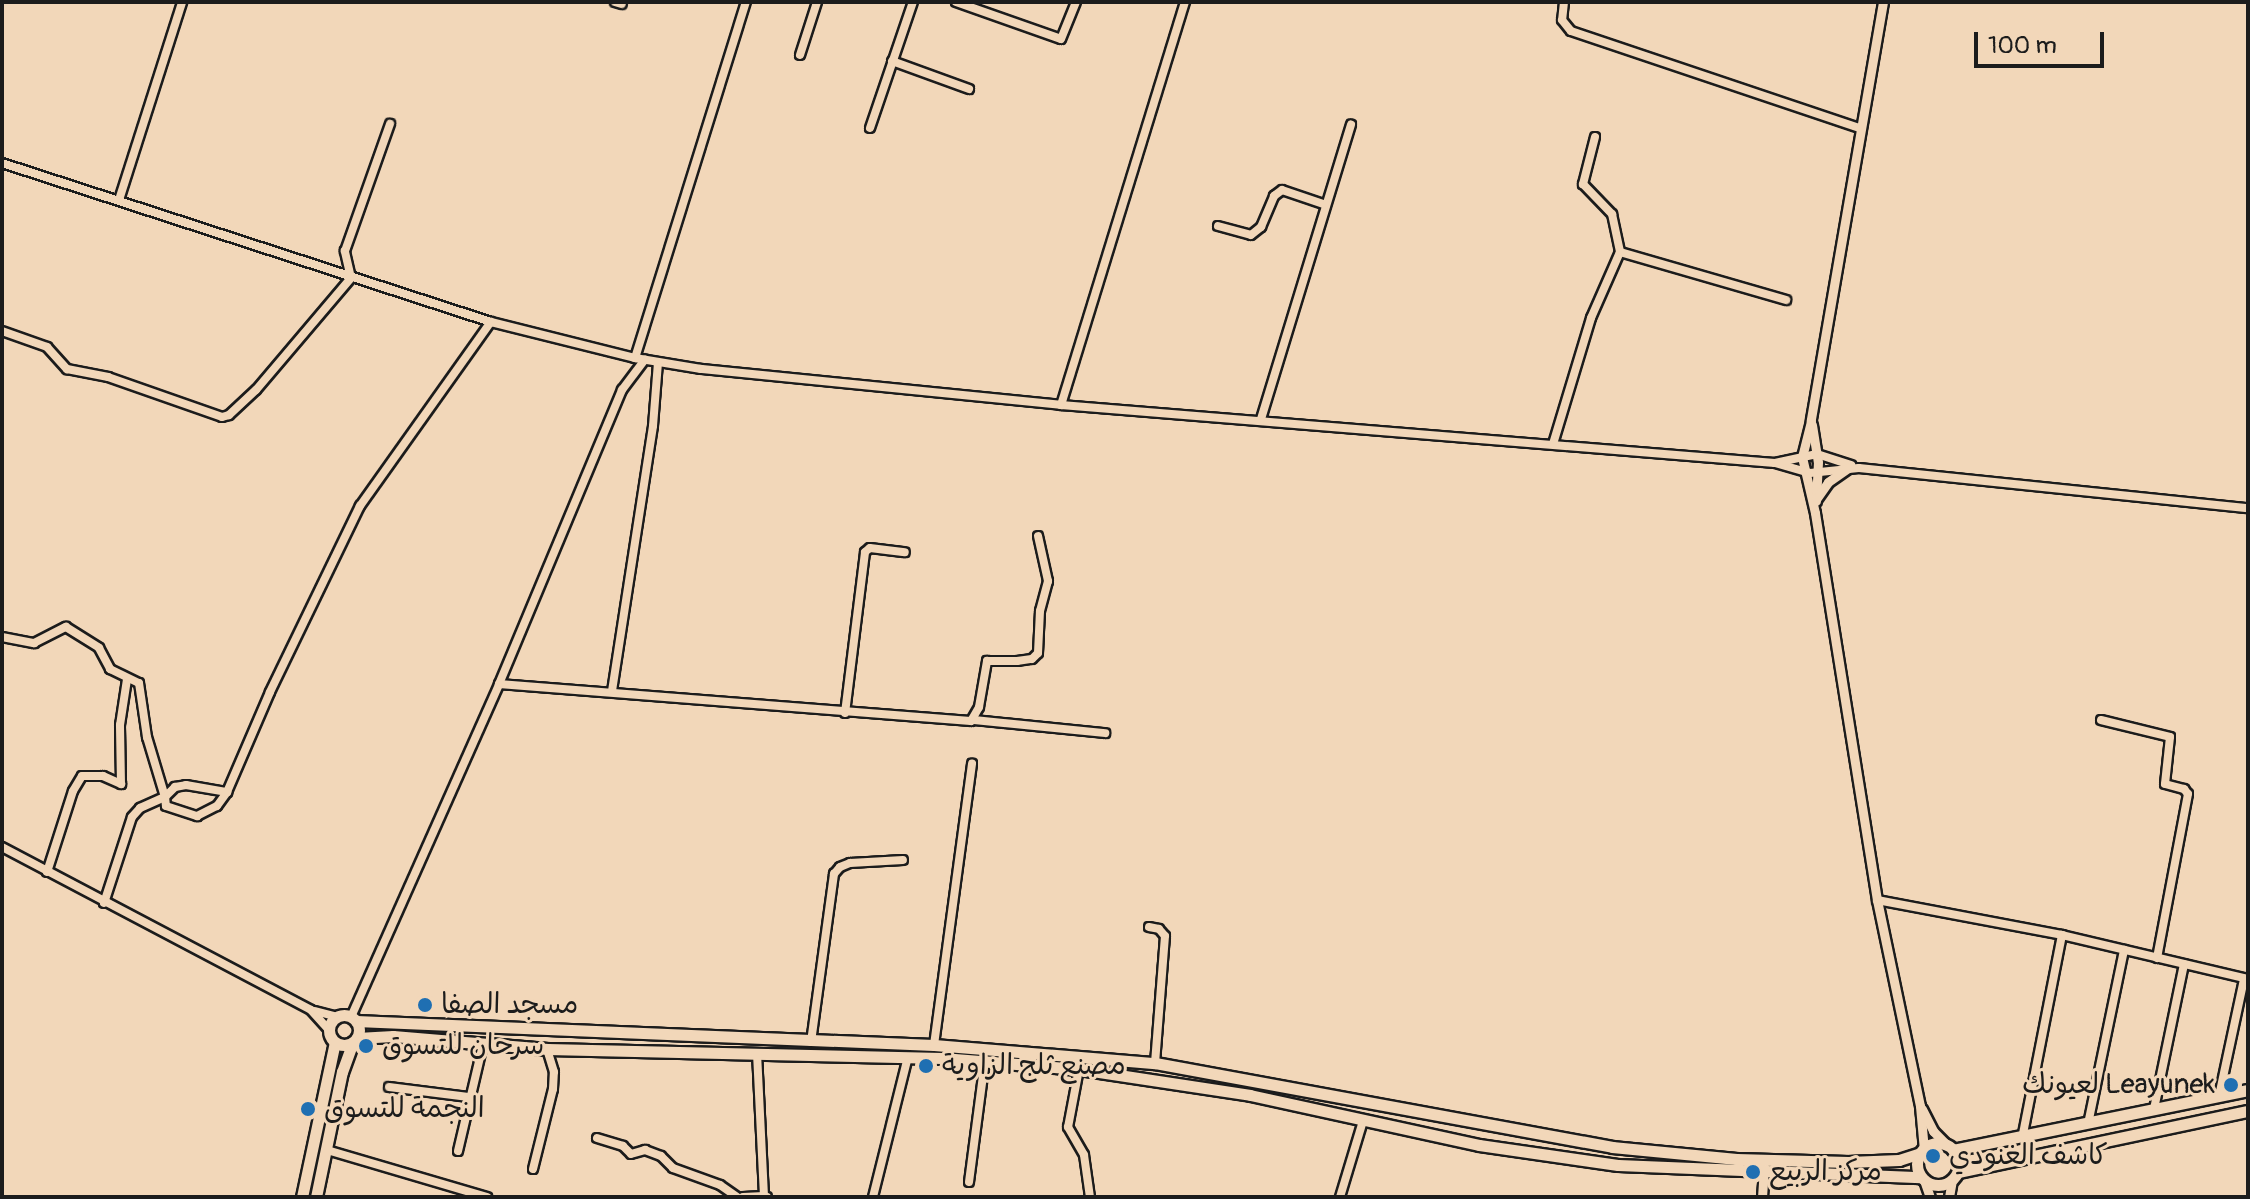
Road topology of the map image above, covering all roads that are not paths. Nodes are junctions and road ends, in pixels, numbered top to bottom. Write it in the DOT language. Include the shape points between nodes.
graph roads {
  1 [pos="182,2"];
  2 [pos="746,2"];
  3 [pos="817,2"];
  4 [pos="913,2"];
  5 [pos="956,2"];
  6 [pos="1076,2"];
  7 [pos="1185,2"];
  8 [pos="1564,2"];
  9 [pos="1883,2"];
  10 [pos="972,5"];
  11 [pos="800,55"];
  12 [pos="892,61"];
  13 [pos="969,89"];
  14 [pos="390,124"];
  15 [pos="1351,124"];
  16 [pos="870,128"];
  17 [pos="1860,128"];
  18 [pos="1595,137"];
  19 [pos="2,163"];
  20 [pos="119,200"];
  21 [pos="1326,205"];
  22 [pos="1218,226"];
  23 [pos="1620,252"];
  24 [pos="351,278"];
  25 [pos="1786,300"];
  26 [pos="491,322"];
  27 [pos="2,331"];
  28 [pos="635,358"];
  29 [pos="645,360"];
  30 [pos="658,362"];
  31 [pos="1061,405"];
  32 [pos="1261,419"];
  33 [pos="1811,421"];
  34 [pos="1553,444"];
  35 [pos="1817,454"];
  36 [pos="1802,457"];
  37 [pos="1775,463"];
  38 [pos="1853,468"];
  39 [pos="1805,471"];
  40 [pos="1817,472"];
  41 [pos="1816,501"];
  42 [pos="2248,508"];
  43 [pos="1815,513"];
  44 [pos="1038,536"];
  45 [pos="905,552"];
  46 [pos="2,637"];
  47 [pos="127,679"];
  48 [pos="499,684"];
  49 [pos="612,691"];
  50 [pos="845,713"];
  51 [pos="974,720"];
  52 [pos="2101,720"];
  53 [pos="1105,733"];
  54 [pos="972,764"];
  55 [pos="227,792"];
  56 [pos="165,797"];
  57 [pos="2,847"];
  58 [pos="903,860"];
  59 [pos="47,872"];
  60 [pos="1877,900"];
  61 [pos="104,903"];
  62 [pos="1149,927"];
  63 [pos="2062,935"];
  64 [pos="2124,950"];
  65 [pos="2157,958"];
  66 [pos="2184,964"];
  67 [pos="2246,979"];
  68 [pos="311,1010"];
  69 [pos="338,1017"];
  70 [pos="354,1019"];
  71 [pos="329,1030"];
  72 [pos="355,1040"];
  73 [pos="335,1042"];
  74 [pos="811,1042"];
  75 [pos="483,1044"];
  76 [pos="934,1045"];
  77 [pos="547,1049"];
  78 [pos="757,1053"];
  79 [pos="908,1057"];
  80 [pos="985,1061"];
  81 [pos="1155,1063"];
  82 [pos="1079,1069"];
  83 [pos="389,1087"];
  84 [pos="2248,1090"];
  85 [pos="2219,1096"];
  86 [pos="468,1097"];
  87 [pos="1920,1106"];
  88 [pos="2154,1109"];
  89 [pos="2248,1111"];
  90 [pos="1363,1121"];
  91 [pos="2088,1124"];
  92 [pos="597,1138"];
  93 [pos="2022,1138"];
  94 [pos="1950,1148"];
  95 [pos="327,1150"];
  96 [pos="458,1151"];
  97 [pos="1922,1151"];
  98 [pos="1764,1165"];
  99 [pos="533,1169"];
  100 [pos="1955,1176"];
  101 [pos="1923,1178"];
  102 [pos="969,1182"];
  103 [pos="302,1197"];
  104 [pos="316,1197"];
  105 [pos="487,1197"];
  106 [pos="737,1197"];
  107 [pos="743,1197"];
  108 [pos="765,1197"];
  109 [pos="873,1197"];
  110 [pos="1090,1197"];
  111 [pos="1340,1197"];
  112 [pos="1762,1197"];
  113 [pos="1930,1197"];
  114 [pos="1950,1197"];
  1 -- 20 [label="street"];
  2 -- 28 [label="street"];
  3 -- 11 [label="street"];
  4 -- 12 [label="street"];
  5 -- 10 [label="street"];
  6 -- 10 [label="street" via="1061,39"];
  7 -- 31 [label="street"];
  8 -- 17 [label="street" via="1562,20 1571,31"];
  9 -- 17 [label="street"];
  12 -- 13 [label="street"];
  12 -- 16 [label="street"];
  14 -- 24 [label="street" via="345,251"];
  15 -- 21 [label="street"];
  17 -- 33 [label="street"];
  18 -- 23 [label="street" via="1583,184 1612,214"];
  19 -- 20 [label="street"];
  20 -- 24 [label="street"];
  21 -- 22 [label="street" via="1282,190 1251,235"];
  21 -- 32 [label="street"];
  23 -- 25 [label="street"];
  23 -- 34 [label="street" via="1591,318"];
  24 -- 26 [label="street"];
  24 -- 27 [label="street" via="256,390 222,417 108,377 67,369 47,347"];
  26 -- 28 [label="street"];
  26 -- 55 [label="street" via="360,506"];
  28 -- 29 [label="street"];
  29 -- 30 [label="street"];
  29 -- 48 [label="street" via="622,390"];
  30 -- 31 [label="street"];
  30 -- 49 [label="street"];
  31 -- 32 [label="street"];
  32 -- 34 [label="street"];
  33 -- 35 [label="street"];
  33 -- 36 [label="street"];
  34 -- 37 [label="street"];
  35 -- 36 [label="street"];
  35 -- 38 [label="street"];
  35 -- 40 [label="street"];
  36 -- 37 [label="street"];
  36 -- 39 [label="street"];
  37 -- 39 [label="street"];
  38 -- 40 [label="street"];
  38 -- 41 [label="street" via="1822,488"];
  38 -- 42 [label="street"];
  39 -- 40 [label="street"];
  39 -- 43 [label="street"];
  40 -- 41 [label="street"];
  41 -- 43 [label="street"];
  43 -- 60 [label="street"];
  44 -- 51 [label="street" via="1048,581 1038,653 1032,659 987,661"];
  45 -- 50 [label="street" via="865,552"];
  46 -- 47 [label="street" via="34,643 66,627 99,648 110,669"];
  47 -- 56 [label="street" via="139,683 147,737"];
  47 -- 59 [label="street" via="120,725 121,784 103,776 82,776"];
  48 -- 49 [label="street"];
  48 -- 70 [label="street"];
  49 -- 50 [label="street"];
  50 -- 51 [label="street"];
  51 -- 53 [label="street"];
  52 -- 65 [label="street" via="2170,737 2165,784 2188,794"];
  54 -- 76 [label="street"];
  55 -- 56 [label="street" via="186,785"];
  55 -- 56 [label="street" via="217,806 197,816 166,806"];
  56 -- 61 [label="street" via="132,817"];
  57 -- 59 [label="street"];
  58 -- 74 [label="street" via="850,863 834,874"];
  59 -- 61 [label="street"];
  60 -- 63 [label="street"];
  60 -- 87 [label="street"];
  61 -- 68 [label="street"];
  62 -- 81 [label="street" via="1165,936"];
  63 -- 64 [label="street"];
  63 -- 93 [label="street"];
  64 -- 65 [label="street"];
  64 -- 91 [label="street"];
  65 -- 66 [label="street"];
  66 -- 67 [label="street"];
  66 -- 88 [label="street"];
  67 -- 85 [label="street"];
  68 -- 69 [label="street"];
  68 -- 71 [label="street"];
  69 -- 70 [label="main road"];
  69 -- 71 [label="main road"];
  70 -- 72 [label="main road"];
  70 -- 74 [label="main road"];
  71 -- 73 [label="main road"];
  72 -- 73 [label="main road"];
  72 -- 75 [label="main road" via="393,1036"];
  72 -- 95 [label="main road" via="342,1072"];
  73 -- 103 [label="main road"];
  74 -- 76 [label="main road"];
  75 -- 77 [label="main road"];
  75 -- 86 [label="street"];
  76 -- 81 [label="main road"];
  77 -- 78 [label="main road"];
  77 -- 99 [label="street" via="553,1089"];
  78 -- 79 [label="main road"];
  78 -- 108 [label="street"];
  79 -- 80 [label="main road"];
  79 -- 109 [label="street"];
  80 -- 82 [label="main road"];
  80 -- 102 [label="street"];
  81 -- 98 [label="main road" via="1612,1147"];
  82 -- 90 [label="main road" via="1250,1095"];
  82 -- 110 [label="street" via="1068,1127 1084,1155"];
  83 -- 86 [label="street"];
  84 -- 85 [label="main road"];
  85 -- 88 [label="main road"];
  86 -- 96 [label="street"];
  87 -- 94 [label="street"];
  87 -- 97 [label="street"];
  88 -- 91 [label="main road"];
  89 -- 100 [label="main road"];
  90 -- 98 [label="main road" via="1618,1165"];
  90 -- 111 [label="street"];
  91 -- 93 [label="main road"];
  92 -- 106 [label="street" via="631,1154 645,1150 661,1156 673,1168"];
  93 -- 94 [label="main road"];
  94 -- 97 [label="main road" via="1937,1143"];
  94 -- 100 [label="main road" via="1958,1159"];
  95 -- 104 [label="main road"];
  95 -- 105 [label="street"];
  97 -- 98 [label="main road" via="1886,1161"];
  97 -- 101 [label="main road" via="1917,1163"];
  98 -- 101 [label="main road"];
  98 -- 112 [label="street"];
  100 -- 101 [label="main road" via="1936,1185"];
  100 -- 114 [label="street"];
  101 -- 113 [label="street"];
  107 -- 108 [label="street"];
}
